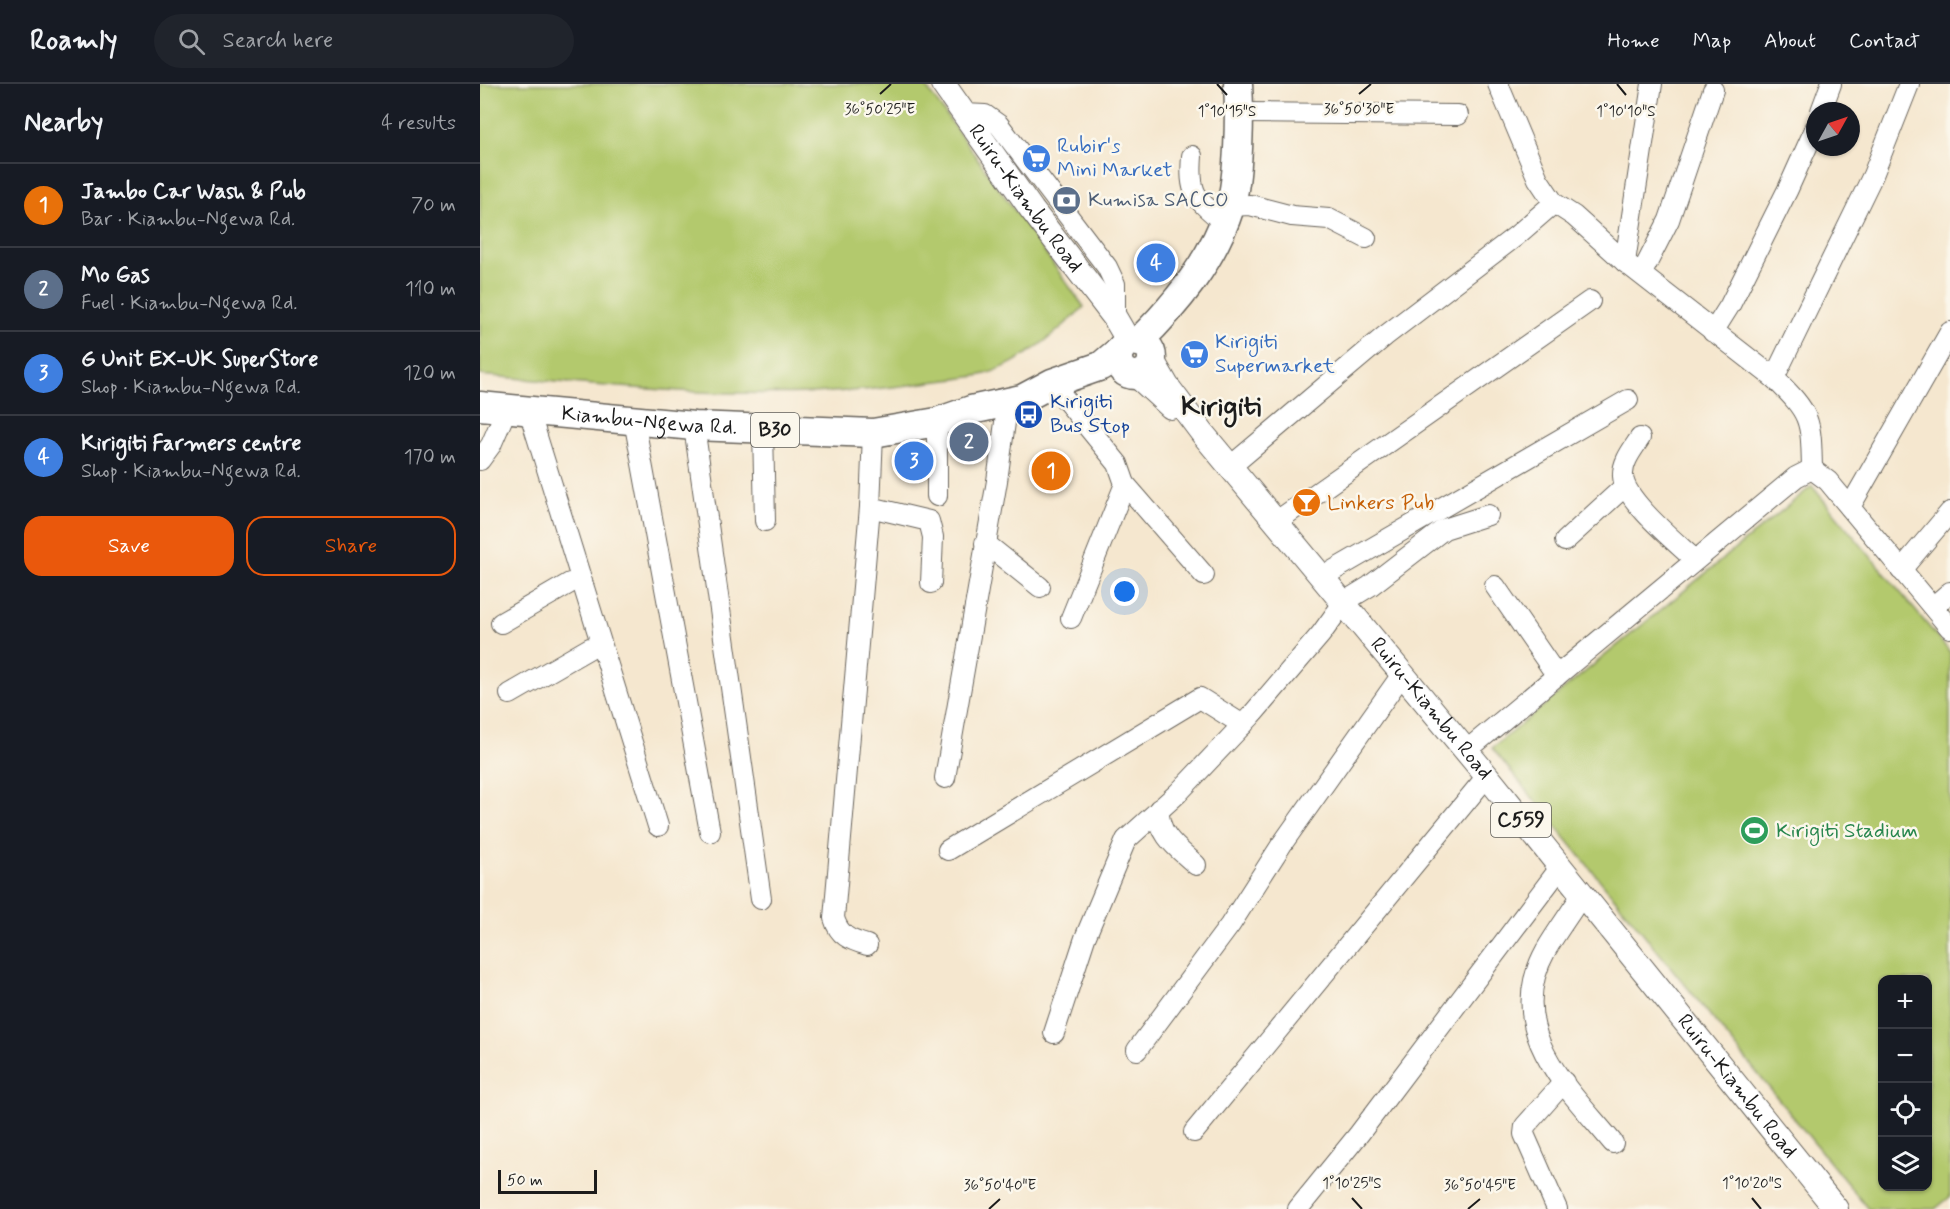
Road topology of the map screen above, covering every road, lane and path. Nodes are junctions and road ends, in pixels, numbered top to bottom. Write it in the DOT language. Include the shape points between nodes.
graph roads {
  1 [pos="944,84"];
  2 [pos="1238,84"];
  3 [pos="1498,84"];
  4 [pos="1652,84"];
  5 [pos="1831,84"];
  6 [pos="1909,84"];
  7 [pos="1713,90"];
  8 [pos="1824,102"];
  9 [pos="1240,113"];
  10 [pos="964,114"];
  11 [pos="1458,115"];
  12 [pos="1806,148"];
  13 [pos="1192,156"];
  14 [pos="1040,181"];
  15 [pos="1554,203"];
  16 [pos="1032,210"];
  17 [pos="1226,214"];
  18 [pos="1366,238"];
  19 [pos="1625,262"];
  20 [pos="1642,273"];
  21 [pos="1590,301"];
  22 [pos="1113,314"];
  23 [pos="1713,332"];
  24 [pos="1950,332"];
  25 [pos="1136,356"];
  26 [pos="1774,378"];
  27 [pos="1057,381"];
  28 [pos="1022,399"];
  29 [pos="1628,400"];
  30 [pos="509,409"];
  31 [pos="634,420"];
  32 [pos="937,422"];
  33 [pos="694,426"];
  34 [pos="763,429"];
  35 [pos="873,433"];
  36 [pos="1640,438"];
  37 [pos="480,460"];
  38 [pos="1230,466"];
  39 [pos="1812,469"];
  40 [pos="1125,484"];
  41 [pos="1625,486"];
  42 [pos="937,496"];
  43 [pos="870,507"];
  44 [pos="1850,507"];
  45 [pos="1950,512"];
  46 [pos="1488,515"];
  47 [pos="765,521"];
  48 [pos="1277,521"];
  49 [pos="1565,541"];
  50 [pos="985,543"];
  51 [pos="1695,560"];
  52 [pos="1901,570"];
  53 [pos="1204,575"];
  54 [pos="1322,577"];
  55 [pos="570,583"];
  56 [pos="931,583"];
  57 [pos="1496,586"];
  58 [pos="1040,587"];
  59 [pos="1950,592"];
  60 [pos="1344,602"];
  61 [pos="1934,606"];
  62 [pos="1071,618"];
  63 [pos="501,623"];
  64 [pos="1950,627"];
  65 [pos="590,648"];
  66 [pos="1403,673"];
  67 [pos="1557,676"];
  68 [pos="510,694"];
  69 [pos="608,707"];
  70 [pos="1243,725"];
  71 [pos="1466,751"];
  72 [pos="1487,777"];
  73 [pos="945,778"];
  74 [pos="1159,810"];
  75 [pos="658,826"];
  76 [pos="710,832"];
  77 [pos="948,850"];
  78 [pos="1196,866"];
  79 [pos="1560,868"];
  80 [pos="1581,896"];
  81 [pos="761,898"];
  82 [pos="867,945"];
  83 [pos="1054,1033"];
  84 [pos="1137,1050"];
  85 [pos="1564,1082"];
  86 [pos="1194,1132"];
  87 [pos="1614,1143"];
  88 [pos="1298,1209"];
  89 [pos="1557,1209"];
  90 [pos="1836,1209"];
  1 -- 10 [label="main road, Ruiru-Kiambu Road"];
  2 -- 9 [label="highway, B30"];
  3 -- 15 [label="street" via="1538,179"];
  4 -- 19 [label="street"];
  5 -- 8 [label="street"];
  6 -- 26 [label="street" via="1873,175"];
  7 -- 20 [label="street" via="1676,203"];
  9 -- 11 [label="street"];
  9 -- 17 [label="highway, B30"];
  10 -- 14 [label="street" via="992,119"];
  10 -- 16 [label="main road, Ruiru-Kiambu Road"];
  12 -- 23 [label="street" via="1730,305"];
  13 -- 17 [label="street" via="1191,187 1208,209"];
  14 -- 16 [label="street"];
  14 -- 22 [label="street" via="1107,267 1115,284"];
  15 -- 19 [label="street"];
  15 -- 38 [label="street" via="1385,336"];
  16 -- 22 [label="main road, Ruiru-Kiambu Road"];
  17 -- 18 [label="street" via="1250,205 1292,216 1329,219"];
  17 -- 25 [label="highway, B30" via="1205,262"];
  19 -- 20 [label="street"];
  20 -- 23 [label="street"];
  21 -- 48 [label="street"];
  22 -- 25 [label="main road, Ruiru-Kiambu Road"];
  23 -- 26 [label="street"];
  24 -- 44 [label="street"];
  25 -- 27 [label="highway, B30"];
  25 -- 38 [label="main road, Ruiru-Kiambu Road / C559" via="1167,386"];
  26 -- 39 [label="street" via="1808,417"];
  27 -- 28 [label="highway, Kiambu-Ngewa Rd. / B30"];
  27 -- 40 [label="street" via="1118,464"];
  28 -- 32 [label="highway, Kiambu-Ngewa Rd. / B30"];
  28 -- 50 [label="street" via="1006,415"];
  29 -- 54 [label="street"];
  30 -- 31 [label="highway, Kiambu-Ngewa Rd. / B30"];
  30 -- 37 [label="street"];
  30 -- 55 [label="street"];
  30 -- 75 [label="street"];
  31 -- 33 [label="highway, Kiambu-Ngewa Rd. / B30"];
  31 -- 76 [label="street"];
  32 -- 35 [label="highway, Kiambu-Ngewa Rd. / B30"];
  32 -- 42 [label="street"];
  33 -- 34 [label="highway, Kiambu-Ngewa Rd. / B30"];
  33 -- 81 [label="street"];
  34 -- 35 [label="highway, Kiambu-Ngewa Rd. / B30"];
  34 -- 47 [label="street"];
  35 -- 43 [label="street"];
  36 -- 41 [label="street" via="1624,466"];
  38 -- 48 [label="main road, Ruiru-Kiambu Road / C559"];
  39 -- 44 [label="street"];
  39 -- 51 [label="street" via="1796,477"];
  40 -- 53 [label="street"];
  40 -- 62 [label="street"];
  41 -- 49 [label="street"];
  41 -- 51 [label="street" via="1638,505"];
  43 -- 56 [label="street" via="929,521 933,537"];
  43 -- 82 [label="street" via="834,918 842,934"];
  44 -- 52 [label="street"];
  45 -- 52 [label="street"];
  46 -- 60 [label="street" via="1444,529"];
  48 -- 54 [label="main road, Ruiru-Kiambu Road / C559"];
  50 -- 58 [label="street"];
  50 -- 73 [label="street"];
  51 -- 67 [label="street"];
  52 -- 61 [label="street"];
  54 -- 60 [label="main road, Ruiru-Kiambu Road / C559"];
  55 -- 63 [label="street"];
  55 -- 65 [label="street"];
  57 -- 67 [label="street"];
  59 -- 61 [label="street"];
  60 -- 66 [label="main road, Ruiru-Kiambu Road / C559"];
  60 -- 70 [label="street"];
  61 -- 64 [label="street"];
  65 -- 68 [label="street"];
  65 -- 69 [label="street"];
  66 -- 71 [label="main road, Ruiru-Kiambu Road / C559"];
  66 -- 84 [label="street" via="1230,925"];
  67 -- 71 [label="street"];
  70 -- 74 [label="street"];
  70 -- 77 [label="street" via="1200,698"];
  71 -- 72 [label="main road, Ruiru-Kiambu Road / C559"];
  72 -- 79 [label="main road, Ruiru-Kiambu Road / C559"];
  72 -- 86 [label="street"];
  74 -- 78 [label="street" via="1160,826 1166,836"];
  74 -- 83 [label="street" via="1139,827 1121,851 1085,938"];
  79 -- 80 [label="main road, Ruiru-Kiambu Road / C559"];
  79 -- 88 [label="street"];
  80 -- 85 [label="street" via="1545,951 1532,1000 1536,1037"];
  80 -- 90 [label="main road, Ruiru-Kiambu Road / C559"];
  85 -- 87 [label="street"];
  85 -- 89 [label="street" via="1526,1126 1524,1134"];
}
